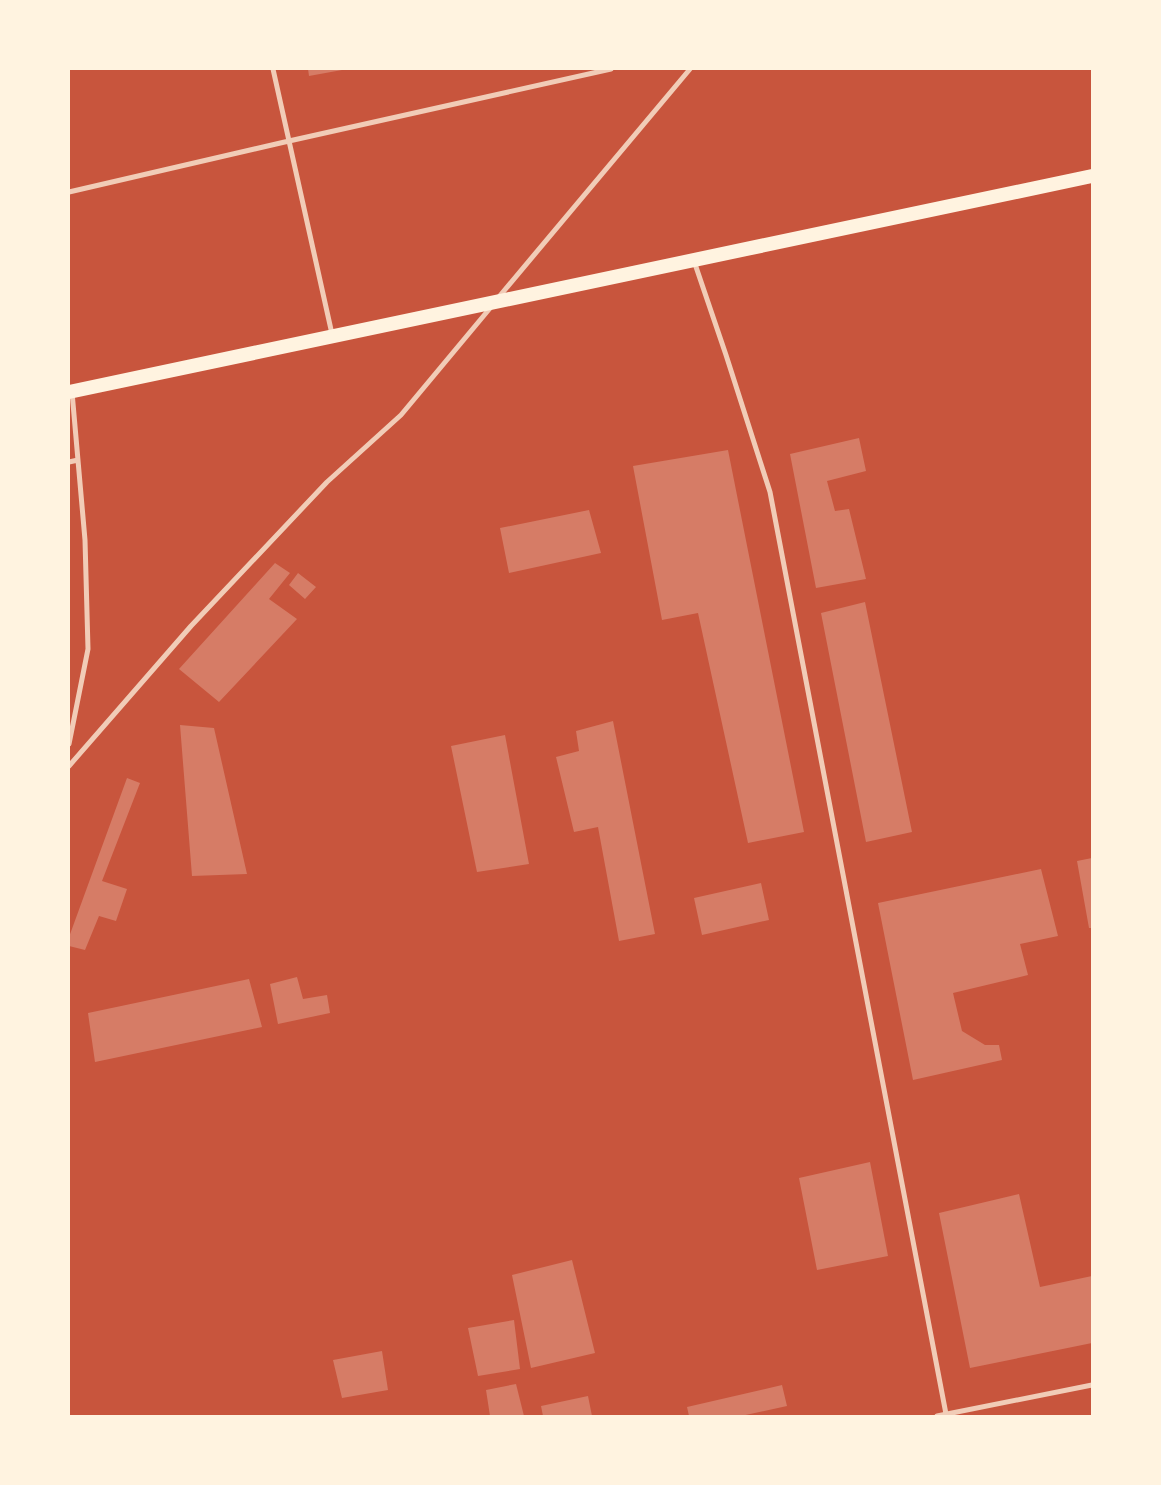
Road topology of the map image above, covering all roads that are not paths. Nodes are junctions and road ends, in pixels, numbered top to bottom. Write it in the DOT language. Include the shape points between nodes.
graph roads {
  1 [pos="274,69"];
  2 [pos="610,69"];
  3 [pos="690,69"];
  4 [pos="289,141"];
  5 [pos="1092,176"];
  6 [pos="69,192"];
  7 [pos="694,260"];
  8 [pos="495,301"];
  9 [pos="332,336"];
  10 [pos="70,391"];
  11 [pos="78,460"];
  12 [pos="69,462"];
  13 [pos="69,744"];
  14 [pos="69,766"];
  15 [pos="1092,1385"];
  16 [pos="946,1414"];
  17 [pos="937,1416"];
  1 -- 4 [label="street"];
  2 -- 4 [label="street"];
  3 -- 8 [label="street"];
  4 -- 6 [label="street"];
  4 -- 9 [label="street"];
  5 -- 7 [label="highway"];
  7 -- 8 [label="highway"];
  7 -- 16 [label="street" via="770,492"];
  8 -- 9 [label="highway"];
  8 -- 14 [label="street" via="401,415 327,482 192,626"];
  9 -- 10 [label="highway"];
  10 -- 11 [label="street"];
  11 -- 12 [label="street"];
  11 -- 13 [label="street" via="85,540 88,649"];
  15 -- 16 [label="street"];
  16 -- 17 [label="street"];
}
